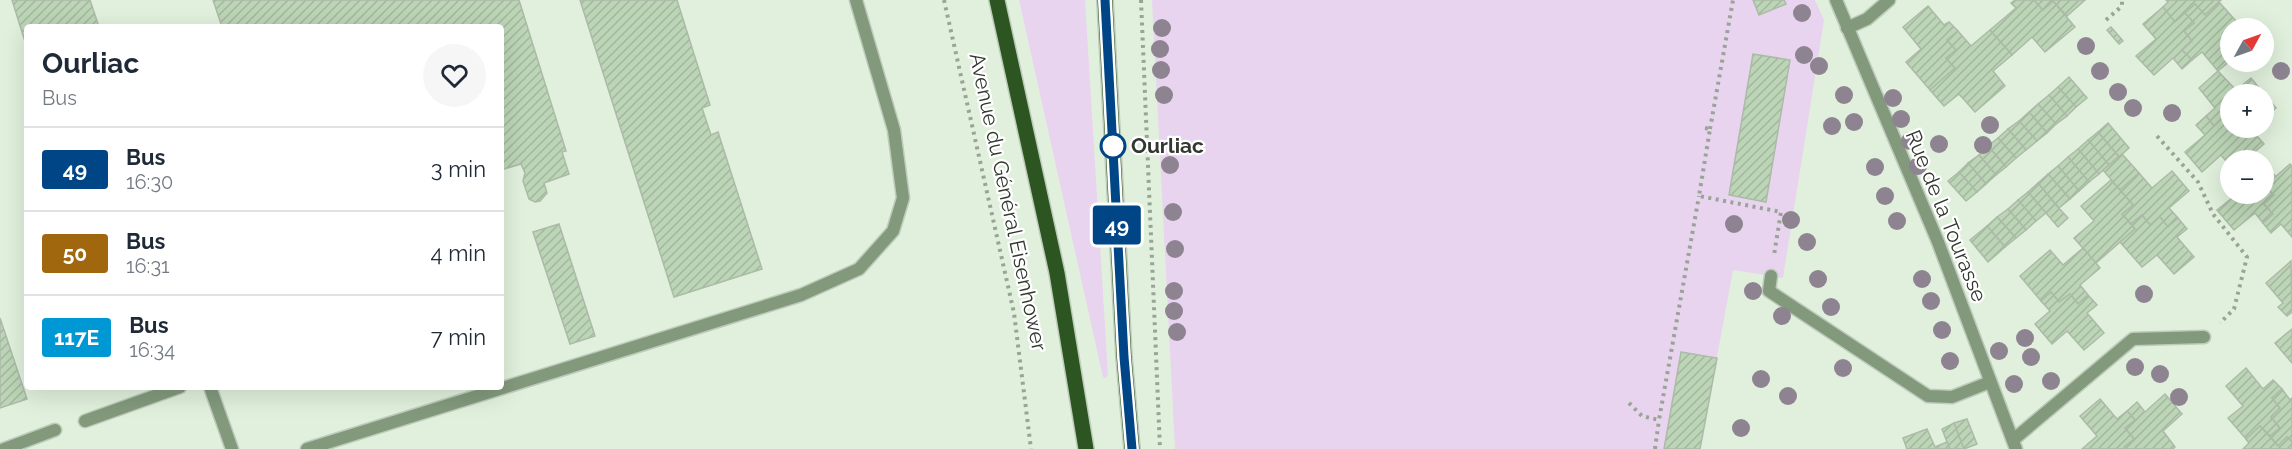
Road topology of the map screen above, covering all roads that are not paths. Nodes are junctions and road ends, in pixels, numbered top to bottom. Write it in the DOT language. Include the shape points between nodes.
graph roads {
  1 [pos="856,0"];
  2 [pos="997,0"];
  3 [pos="1105,0"];
  4 [pos="1836,0"];
  5 [pos="1889,0"];
  6 [pos="1847,28"];
  7 [pos="1771,276"];
  8 [pos="2204,337"];
  9 [pos="1990,382"];
  10 [pos="504,388"];
  11 [pos="172,390"];
  12 [pos="211,390"];
  13 [pos="496,390"];
  14 [pos="85,421"];
  15 [pos="55,430"];
  16 [pos="2015,444"];
  17 [pos="4,449"];
  18 [pos="232,449"];
  19 [pos="307,449"];
  20 [pos="1086,449"];
  21 [pos="1132,449"];
  1 -- 10 [label="street" via="894,130 903,198 893,231 859,268 801,295"];
  2 -- 20 [label="main road, Avenue du Général Eisenhower" via="1057,273"];
  3 -- 21 [label="main road"];
  4 -- 6 [label="street, Rue de la Tourasse"];
  5 -- 6 [label="street" via="1867,19"];
  6 -- 9 [label="street, Rue de la Tourasse" via="1938,242"];
  7 -- 9 [label="street" via="1769,291 1928,396 1952,397"];
  8 -- 16 [label="street" via="2133,339"];
  9 -- 16 [label="street, Rue de la Tourasse"];
  11 -- 14 [label="street"];
  12 -- 18 [label="street"];
  13 -- 19 [label="street"];
  15 -- 17 [label="street"];
}
